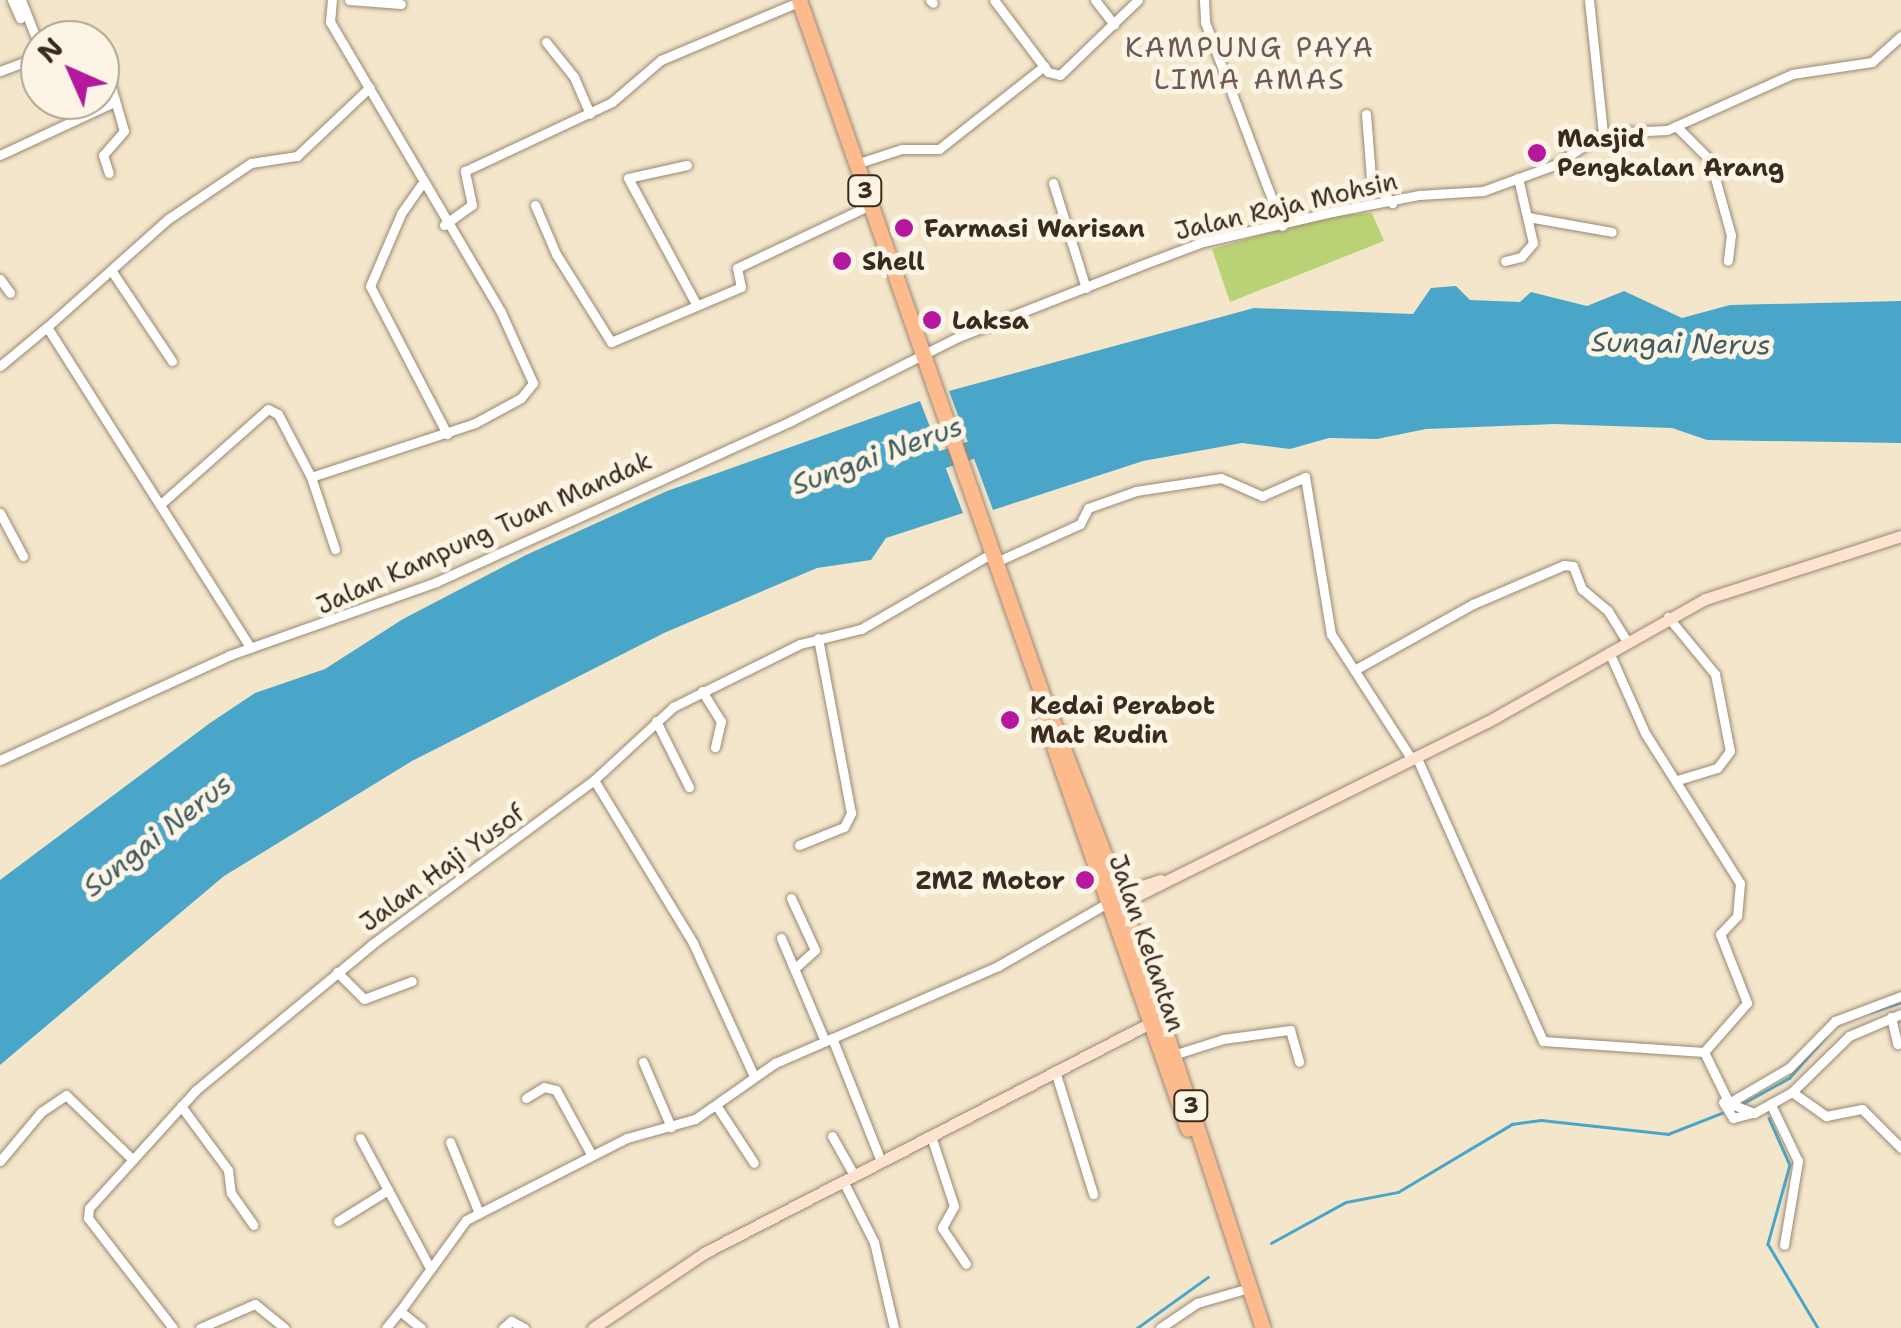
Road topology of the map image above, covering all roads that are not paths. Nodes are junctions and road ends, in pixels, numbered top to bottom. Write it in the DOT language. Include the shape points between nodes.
graph roads {
  1 [pos="12,0"];
  2 [pos="332,0"];
  3 [pos="348,0"];
  4 [pos="801,0"];
  5 [pos="994,0"];
  6 [pos="1095,0"];
  7 [pos="1138,0"];
  8 [pos="1204,0"];
  9 [pos="1589,0"];
  10 [pos="401,4"];
  11 [pos="20,18"];
  12 [pos="1114,24"];
  13 [pos="1901,36"];
  14 [pos="546,42"];
  15 [pos="1044,66"];
  16 [pos="370,88"];
  17 [pos="590,114"];
  18 [pos="1366,114"];
  19 [pos="75,120"];
  20 [pos="119,120"];
  21 [pos="1676,126"];
  22 [pos="1603,133"];
  23 [pos="0,155"];
  24 [pos="856,164"];
  25 [pos="686,165"];
  26 [pos="109,173"];
  27 [pos="1518,178"];
  28 [pos="1052,183"];
  29 [pos="421,185"];
  30 [pos="1392,203"];
  31 [pos="535,205"];
  32 [pos="870,205"];
  33 [pos="1528,217"];
  34 [pos="444,225"];
  35 [pos="1282,226"];
  36 [pos="1612,232"];
  37 [pos="1506,260"];
  38 [pos="1728,260"];
  39 [pos="113,273"];
  40 [pos="0,280"];
  41 [pos="1086,288"];
  42 [pos="10,293"];
  43 [pos="696,304"];
  44 [pos="47,327"];
  45 [pos="924,356"];
  46 [pos="172,361"];
  47 [pos="0,366"];
  48 [pos="447,434"];
  49 [pos="311,477"];
  50 [pos="163,502"];
  51 [pos="0,513"];
  52 [pos="1901,536"];
  53 [pos="334,549"];
  54 [pos="23,556"];
  55 [pos="994,558"];
  56 [pos="1668,617"];
  57 [pos="818,638"];
  58 [pos="1626,642"];
  59 [pos="251,648"];
  60 [pos="1609,652"];
  61 [pos="1358,668"];
  62 [pos="702,690"];
  63 [pos="1044,702"];
  64 [pos="656,721"];
  65 [pos="714,747"];
  66 [pos="1414,757"];
  67 [pos="0,760"];
  68 [pos="1680,779"];
  69 [pos="594,780"];
  70 [pos="689,787"];
  71 [pos="799,845"];
  72 [pos="1121,897"];
  73 [pos="792,898"];
  74 [pos="1106,904"];
  75 [pos="781,938"];
  76 [pos="794,969"];
  77 [pos="337,972"];
  78 [pos="412,981"];
  79 [pos="1901,996"];
  80 [pos="1896,1016"];
  81 [pos="1155,1021"];
  82 [pos="828,1040"];
  83 [pos="1897,1044"];
  84 [pos="1704,1052"];
  85 [pos="1173,1055"];
  86 [pos="643,1062"];
  87 [pos="1299,1062"];
  88 [pos="1055,1071"];
  89 [pos="754,1076"];
  90 [pos="1792,1092"];
  91 [pos="526,1098"];
  92 [pos="716,1105"];
  93 [pos="1771,1105"];
  94 [pos="180,1106"];
  95 [pos="1735,1108"];
  96 [pos="671,1126"];
  97 [pos="832,1136"];
  98 [pos="931,1136"];
  99 [pos="360,1138"];
  100 [pos="450,1142"];
  101 [pos="1901,1148"];
  102 [pos="591,1154"];
  103 [pos="133,1160"];
  104 [pos="0,1161"];
  105 [pos="882,1162"];
  106 [pos="754,1163"];
  107 [pos="849,1178"];
  108 [pos="388,1190"];
  109 [pos="1092,1194"];
  110 [pos="1217,1195"];
  111 [pos="479,1213"];
  112 [pos="338,1221"];
  113 [pos="253,1225"];
  114 [pos="1784,1245"];
  115 [pos="966,1264"];
  116 [pos="430,1266"];
  117 [pos="1249,1288"];
  118 [pos="400,1311"];
  119 [pos="173,1328"];
  120 [pos="200,1328"];
  121 [pos="284,1328"];
  122 [pos="386,1328"];
  123 [pos="421,1328"];
  124 [pos="502,1328"];
  125 [pos="524,1328"];
  126 [pos="593,1328"];
  127 [pos="894,1328"];
  128 [pos="1160,1328"];
  129 [pos="1263,1328"];
  1 -- 11 [label="street"];
  2 -- 16 [label="street" via="330,22"];
  3 -- 10 [label="street"];
  4 -- 17 [label="street" via="661,60"];
  4 -- 24 [label="highway, 3"];
  5 -- 15 [label="street"];
  6 -- 12 [label="street"];
  7 -- 12 [label="street"];
  8 -- 35 [label="street" via="1205,22"];
  9 -- 22 [label="street"];
  12 -- 15 [label="street" via="1064,73"];
  13 -- 21 [label="street" via="1872,62 1792,74"];
  14 -- 17 [label="street" via="574,77"];
  15 -- 24 [label="street" via="939,149 902,149"];
  16 -- 29 [label="street"];
  16 -- 39 [label="street" via="297,156 244,167 168,219"];
  17 -- 34 [label="street" via="465,171 472,205"];
  18 -- 30 [label="street" via="1372,178"];
  19 -- 23 [label="street"];
  20 -- 26 [label="street" via="124,136 103,155"];
  21 -- 22 [label="street"];
  21 -- 38 [label="street" via="1710,160 1730,235"];
  22 -- 27 [label="street, Jalan Raja Mohsin" via="1555,166"];
  24 -- 32 [label="highway, 3"];
  25 -- 43 [label="street" via="628,178"];
  27 -- 30 [label="street, Jalan Raja Mohsin" via="1482,191 1419,194"];
  27 -- 33 [label="street"];
  28 -- 41 [label="street"];
  29 -- 34 [label="street"];
  29 -- 48 [label="street" via="370,286"];
  30 -- 35 [label="street, Jalan Raja Mohsin"];
  31 -- 43 [label="street" via="607,341"];
  32 -- 43 [label="street" via="737,268 744,284"];
  32 -- 45 [label="highway, 3"];
  33 -- 36 [label="street"];
  33 -- 37 [label="street" via="1533,243 1521,257"];
  34 -- 48 [label="street" via="533,378 521,398"];
  35 -- 41 [label="street, Jalan Raja Mohsin" via="1203,242"];
  39 -- 44 [label="street"];
  39 -- 46 [label="street"];
  40 -- 42 [label="street"];
  41 -- 45 [label="street, Jalan Raja Mohsin"];
  44 -- 47 [label="street"];
  44 -- 50 [label="street"];
  45 -- 55 [label="highway, Jalan Kelantan / 3"];
  45 -- 59 [label="street, Jalan Kampung Tuan Mandak" via="436,582"];
  48 -- 49 [label="street"];
  49 -- 50 [label="street" via="278,414 268,408"];
  49 -- 53 [label="street"];
  50 -- 59 [label="street"];
  51 -- 54 [label="street"];
  52 -- 56 [label="street" via="1726,590"];
  55 -- 57 [label="street, Jalan Haji Yusof" via="861,629"];
  55 -- 61 [label="street, Jalan Haji Yusof" via="1080,524 1085,510 1136,490 1222,478 1262,496 1305,477 1332,634"];
  55 -- 63 [label="highway, Jalan Kelantan / 3"];
  56 -- 58 [label="street"];
  56 -- 68 [label="street" via="1715,674 1730,751 1717,768"];
  57 -- 62 [label="street, Jalan Haji Yusof"];
  57 -- 71 [label="street" via="852,813 844,827"];
  58 -- 60 [label="street"];
  58 -- 61 [label="street" via="1572,566 1564,565 1473,604"];
  59 -- 67 [label="street, Jalan Kampung Tuan Mandak"];
  60 -- 66 [label="street"];
  60 -- 68 [label="street" via="1645,732"];
  61 -- 66 [label="street"];
  62 -- 64 [label="street, Jalan Haji Yusof"];
  62 -- 65 [label="street" via="722,722"];
  63 -- 72 [label="highway, Jalan Kelantan / 3"];
  63 -- 74 [label="highway, Jalan Kelantan / 3"];
  64 -- 69 [label="street, Jalan Haji Yusof"];
  64 -- 70 [label="street"];
  66 -- 72 [label="street"];
  66 -- 84 [label="street" via="1538,1037 1595,1048"];
  68 -- 84 [label="street" via="1740,883 1737,916 1720,934 1747,1003"];
  69 -- 77 [label="street, Jalan Haji Yusof"];
  69 -- 89 [label="street" via="696,948"];
  72 -- 74 [label="street"];
  72 -- 81 [label="highway, Jalan Kelantan / 3"];
  73 -- 76 [label="street" via="815,950"];
  74 -- 81 [label="highway, Jalan Kelantan / 3"];
  74 -- 82 [label="street" via="998,966"];
  75 -- 76 [label="street"];
  76 -- 82 [label="street"];
  77 -- 78 [label="street" via="364,999"];
  77 -- 94 [label="street, Jalan Haji Yusof"];
  79 -- 95 [label="street" via="1835,1022"];
  80 -- 83 [label="street"];
  80 -- 90 [label="street" via="1849,1036"];
  81 -- 85 [label="highway, Jalan Kelantan / 3"];
  81 -- 88 [label="street"];
  81 -- 110 [label="highway, Jalan Kelantan / 3"];
  82 -- 89 [label="street"];
  82 -- 105 [label="street"];
  84 -- 95 [label="street"];
  85 -- 87 [label="street" via="1223,1038 1290,1030"];
  85 -- 110 [label="highway, Jalan Kelantan / 3"];
  86 -- 96 [label="street"];
  88 -- 98 [label="street"];
  88 -- 109 [label="street" via="1074,1116"];
  89 -- 92 [label="street"];
  90 -- 93 [label="street"];
  90 -- 101 [label="street" via="1826,1116 1871,1112"];
  91 -- 102 [label="street" via="544,1087 556,1090"];
  92 -- 96 [label="street"];
  92 -- 106 [label="street"];
  93 -- 95 [label="street"];
  93 -- 114 [label="street" via="1798,1161"];
  94 -- 103 [label="street, Jalan Haji Yusof"];
  94 -- 113 [label="street" via="228,1170 231,1193"];
  96 -- 102 [label="street"];
  97 -- 107 [label="street"];
  98 -- 105 [label="street"];
  98 -- 115 [label="street" via="954,1206 942,1228"];
  99 -- 108 [label="street"];
  100 -- 111 [label="street"];
  102 -- 111 [label="street"];
  103 -- 104 [label="street" via="66,1095 41,1112"];
  103 -- 119 [label="street, Jalan Haji Yusof" via="89,1208 88,1218"];
  105 -- 107 [label="street"];
  107 -- 126 [label="street" via="704,1253"];
  107 -- 127 [label="street" via="874,1242"];
  108 -- 112 [label="street"];
  108 -- 116 [label="street"];
  110 -- 117 [label="highway, Jalan Kelantan / 3"];
  111 -- 116 [label="street" via="456,1227"];
  116 -- 118 [label="street"];
  117 -- 128 [label="street" via="1197,1303"];
  117 -- 129 [label="highway, Jalan Kelantan / 3"];
  118 -- 122 [label="street"];
  118 -- 123 [label="street"];
  120 -- 121 [label="street" via="255,1304 268,1308"];
  124 -- 125 [label="street" via="511,1321"];
}
